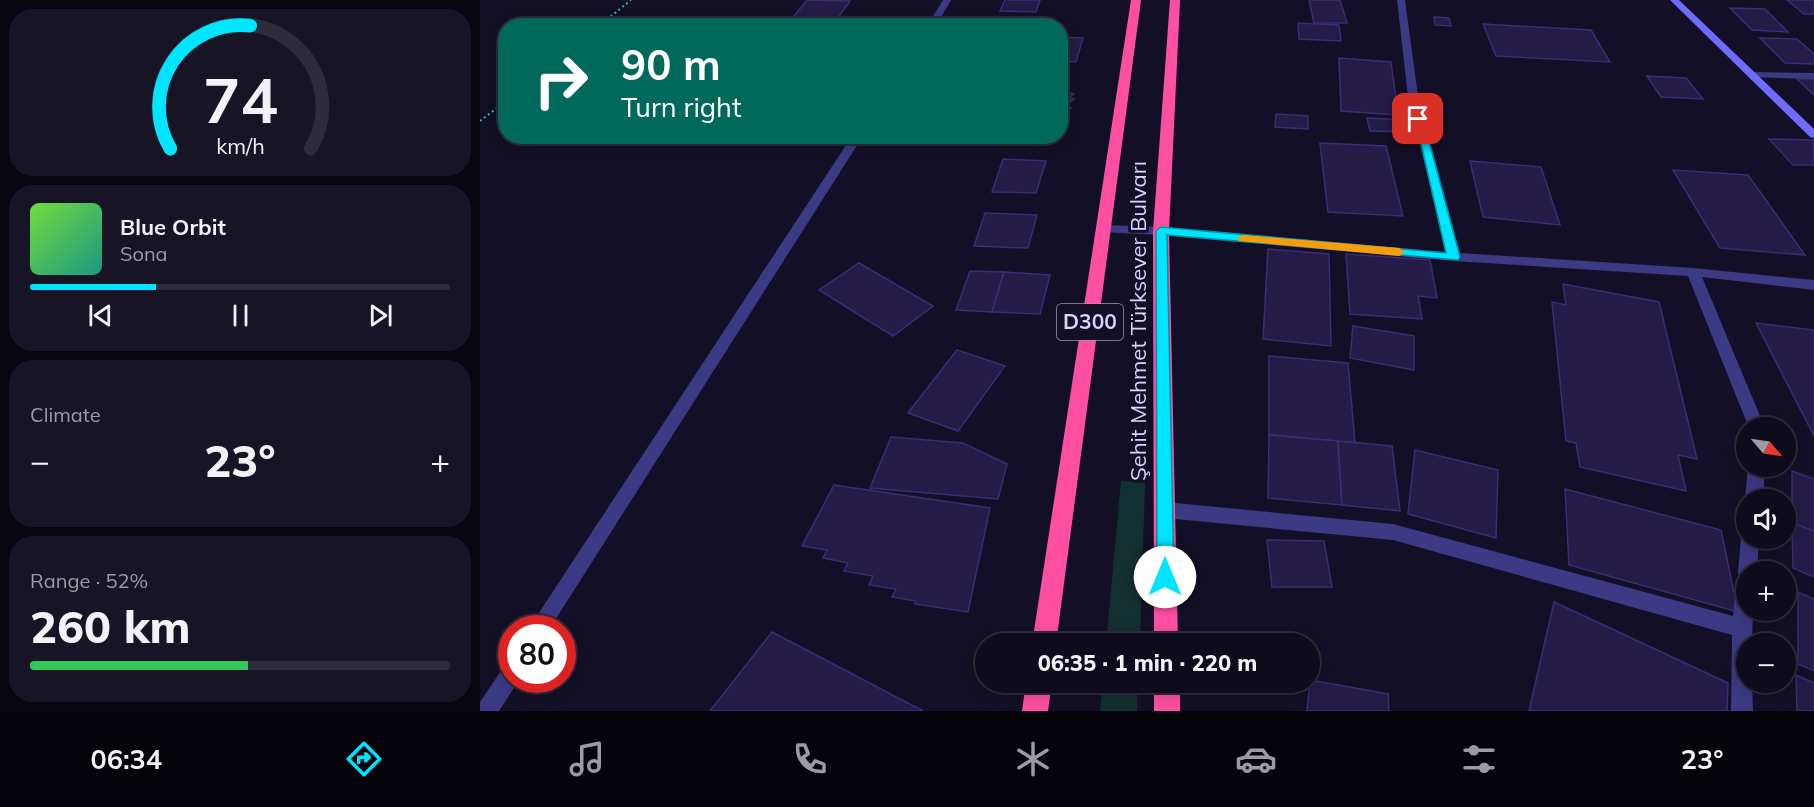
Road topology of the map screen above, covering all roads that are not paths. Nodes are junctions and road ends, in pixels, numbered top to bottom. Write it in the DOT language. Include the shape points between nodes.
graph roads {
  1 [pos="947,0"];
  2 [pos="1136,0"];
  3 [pos="1175,0"];
  4 [pos="1401,0"];
  5 [pos="1674,0"];
  6 [pos="936,18"];
  7 [pos="1752,75"];
  8 [pos="1814,76"];
  9 [pos="1814,135"];
  10 [pos="853,144"];
  11 [pos="1103,229"];
  12 [pos="1161,231"];
  13 [pos="1454,257"];
  14 [pos="1693,272"];
  15 [pos="1814,285"];
  16 [pos="1752,417"];
  17 [pos="1165,510"];
  18 [pos="547,615"];
  19 [pos="1743,621"];
  20 [pos="1742,628"];
  21 [pos="1046,633"];
  22 [pos="1166,633"];
  23 [pos="499,693"];
  24 [pos="1037,693"];
  25 [pos="1167,693"];
  26 [pos="487,711"];
  27 [pos="1035,711"];
  28 [pos="1167,711"];
  29 [pos="1742,711"];
  1 -- 6 [label="street"];
  2 -- 11 [label="highway, Şehit Mehmet Türksever Bulvarı / D300"];
  3 -- 12 [label="highway, Şehit Mehmet Türksever Bulvarı"];
  4 -- 13 [label="street" via="1413,96"];
  5 -- 7 [label="street"];
  7 -- 8 [label="street"];
  7 -- 9 [label="street"];
  10 -- 18 [label="street"];
  11 -- 12 [label="street"];
  11 -- 21 [label="highway, Şehit Mehmet Türksever Bulvarı / D300"];
  12 -- 13 [label="street"];
  12 -- 17 [label="highway, Şehit Mehmet Türksever Bulvarı"];
  13 -- 14 [label="street"];
  14 -- 15 [label="street"];
  14 -- 16 [label="street"];
  17 -- 20 [label="street" via="1393,532"];
  17 -- 22 [label="highway, Şehit Mehmet Türksever Bulvarı"];
  19 -- 20 [label="street"];
  20 -- 29 [label="street"];
  23 -- 26 [label="street"];
  24 -- 27 [label="highway"];
  25 -- 28 [label="highway"];
}
